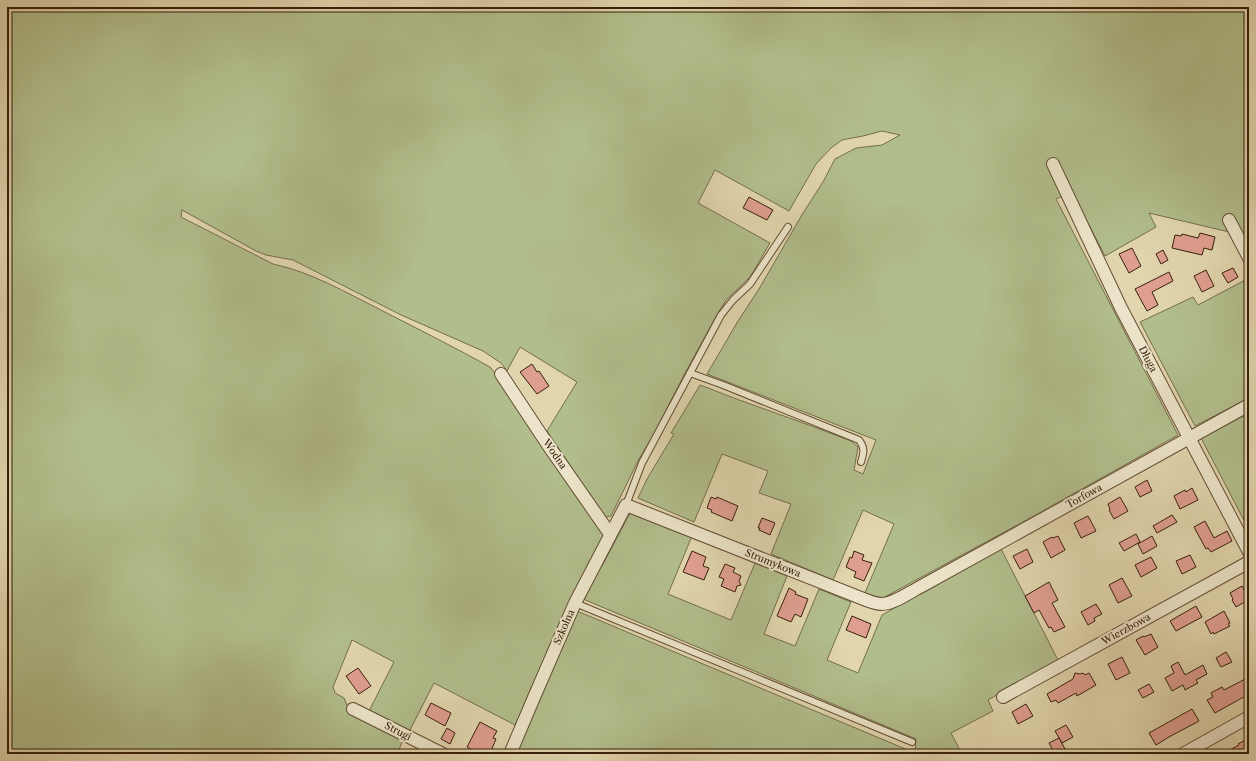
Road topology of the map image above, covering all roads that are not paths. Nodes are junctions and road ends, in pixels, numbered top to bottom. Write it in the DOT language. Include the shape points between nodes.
graph roads {
  1 [pos="1053,164"];
  2 [pos="1229,220"];
  3 [pos="788,227"];
  4 [pos="1249,258"];
  5 [pos="690,373"];
  6 [pos="501,374"];
  7 [pos="1249,405"];
  8 [pos="1189,437"];
  9 [pos="861,462"];
  10 [pos="626,505"];
  11 [pos="610,534"];
  12 [pos="1249,552"];
  13 [pos="1249,562"];
  14 [pos="920,587"];
  15 [pos="575,603"];
  16 [pos="1003,697"];
  17 [pos="353,709"];
  18 [pos="1249,717"];
  19 [pos="912,742"];
  20 [pos="443,754"];
  21 [pos="510,754"];
  22 [pos="1183,754"];
  1 -- 8 [label="street, Długa" via="1121,308"];
  2 -- 4 [label="street"];
  3 -- 5 [label="lane" via="750,284 721,315"];
  5 -- 9 [label="lane" via="859,440 864,447"];
  5 -- 10 [label="lane" via="642,463"];
  6 -- 11 [label="street, Wodna"];
  7 -- 8 [label="street, Torfowa"];
  8 -- 12 [label="street, Długa"];
  8 -- 14 [label="street, Torfowa"];
  10 -- 11 [label="street, Szkolna"];
  10 -- 14 [label="street, Strumykowa" via="873,603 884,604 896,600"];
  11 -- 15 [label="street, Szkolna"];
  13 -- 16 [label="street, Wierzbowa"];
  15 -- 19 [label="lane"];
  15 -- 21 [label="street, Szkolna"];
  17 -- 20 [label="street, Strugi"];
  18 -- 22 [label="street"];
}
